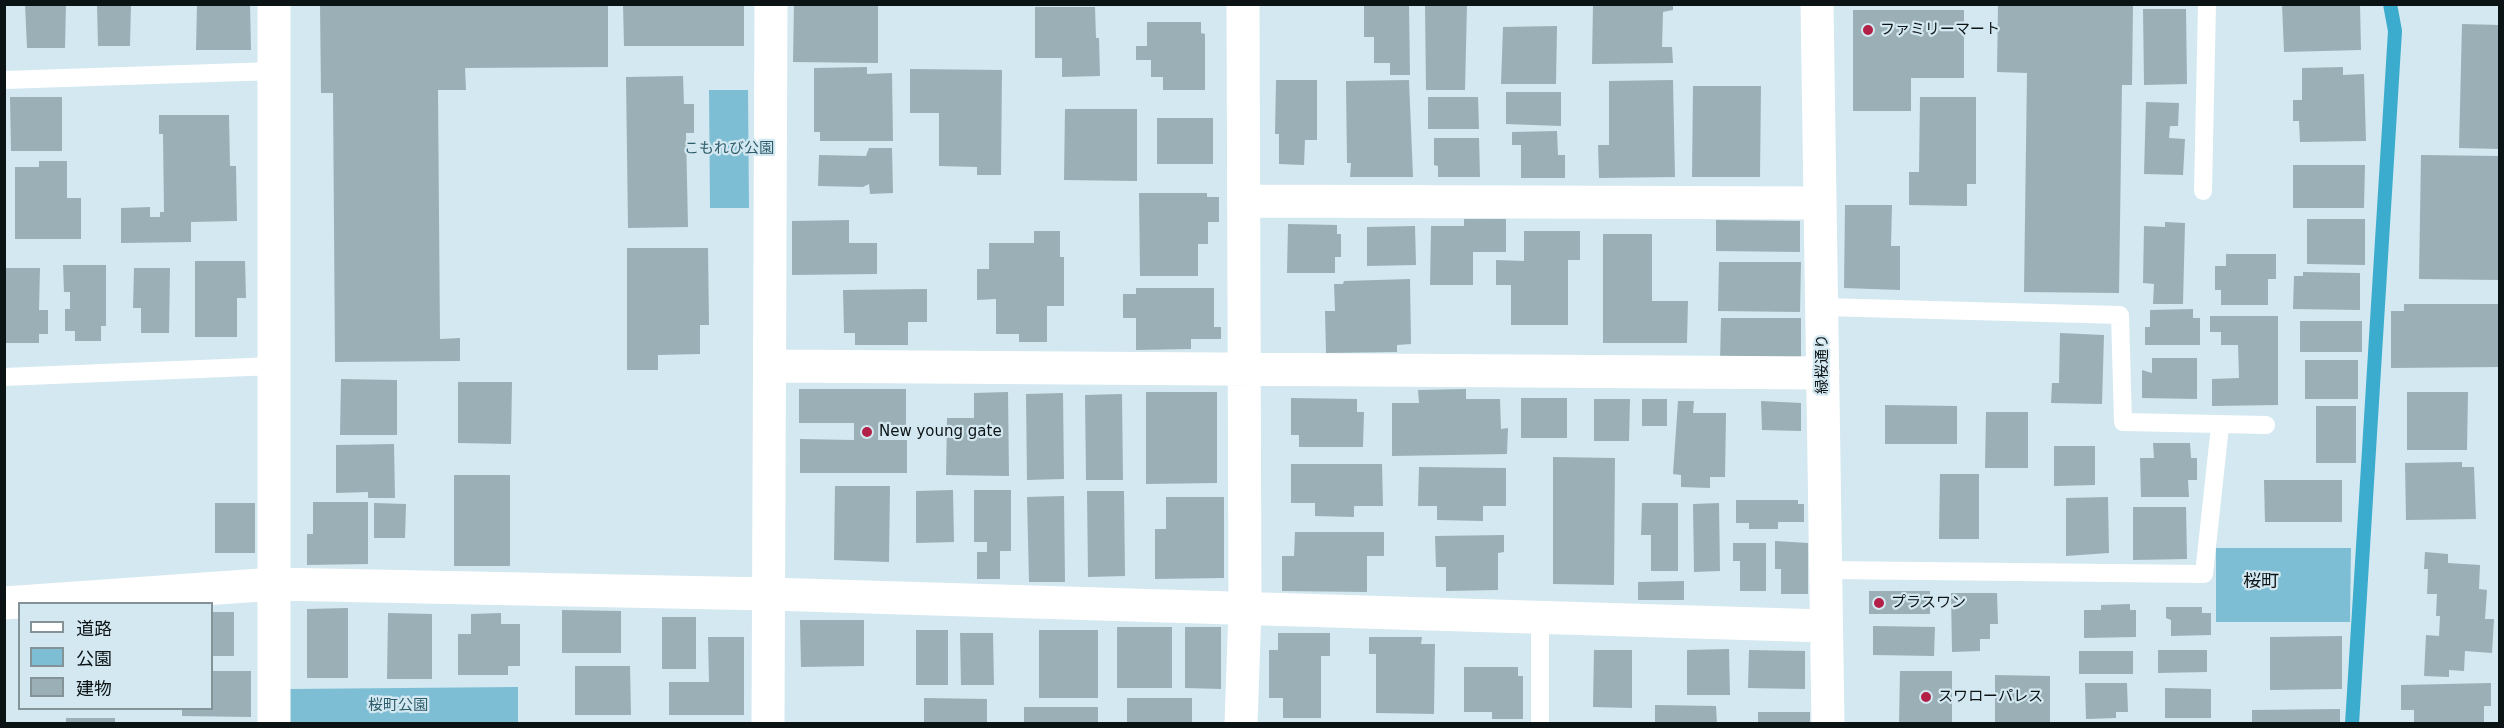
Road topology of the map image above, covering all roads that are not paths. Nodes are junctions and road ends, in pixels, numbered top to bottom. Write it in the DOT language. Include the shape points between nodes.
graph roads {
  1 [pos="274,4"];
  2 [pos="771,4"];
  3 [pos="1243,4"];
  4 [pos="1816,4"];
  5 [pos="2207,4"];
  6 [pos="274,71"];
  7 [pos="4,80"];
  8 [pos="2203,191"];
  9 [pos="1244,201"];
  10 [pos="1819,203"];
  11 [pos="1823,307"];
  12 [pos="274,366"];
  13 [pos="771,366"];
  14 [pos="1243,367"];
  15 [pos="1823,373"];
  16 [pos="4,377"];
  17 [pos="2266,425"];
  18 [pos="2220,426"];
  19 [pos="1827,570"];
  20 [pos="275,584"];
  21 [pos="769,594"];
  22 [pos="18,602"];
  23 [pos="1245,609"];
  24 [pos="1540,619"];
  25 [pos="1826,626"];
  26 [pos="274,723"];
  27 [pos="768,723"];
  28 [pos="1241,723"];
  29 [pos="1540,723"];
  30 [pos="1828,723"];
  1 -- 6 [label="street"];
  2 -- 13 [label="street"];
  3 -- 9 [label="street"];
  4 -- 10 [label="street, 緑桜通り"];
  5 -- 8 [label="lane"];
  6 -- 7 [label="lane"];
  6 -- 12 [label="street"];
  9 -- 10 [label="street"];
  9 -- 14 [label="street"];
  10 -- 11 [label="street, 緑桜通り"];
  11 -- 15 [label="street, 緑桜通り"];
  11 -- 18 [label="lane" via="2120,315 2123,422"];
  12 -- 16 [label="lane"];
  12 -- 20 [label="street"];
  13 -- 14 [label="street"];
  13 -- 21 [label="street"];
  14 -- 15 [label="street"];
  14 -- 23 [label="street"];
  15 -- 19 [label="street, 緑桜通り"];
  17 -- 18 [label="lane"];
  18 -- 19 [label="lane" via="2204,574"];
  19 -- 25 [label="street, 緑桜通り"];
  20 -- 21 [label="street"];
  20 -- 22 [label="street"];
  20 -- 26 [label="street"];
  21 -- 23 [label="street"];
  21 -- 27 [label="street"];
  23 -- 24 [label="street"];
  23 -- 28 [label="street"];
  24 -- 25 [label="street"];
  24 -- 29 [label="lane"];
  25 -- 30 [label="street, 緑桜通り"];
}
